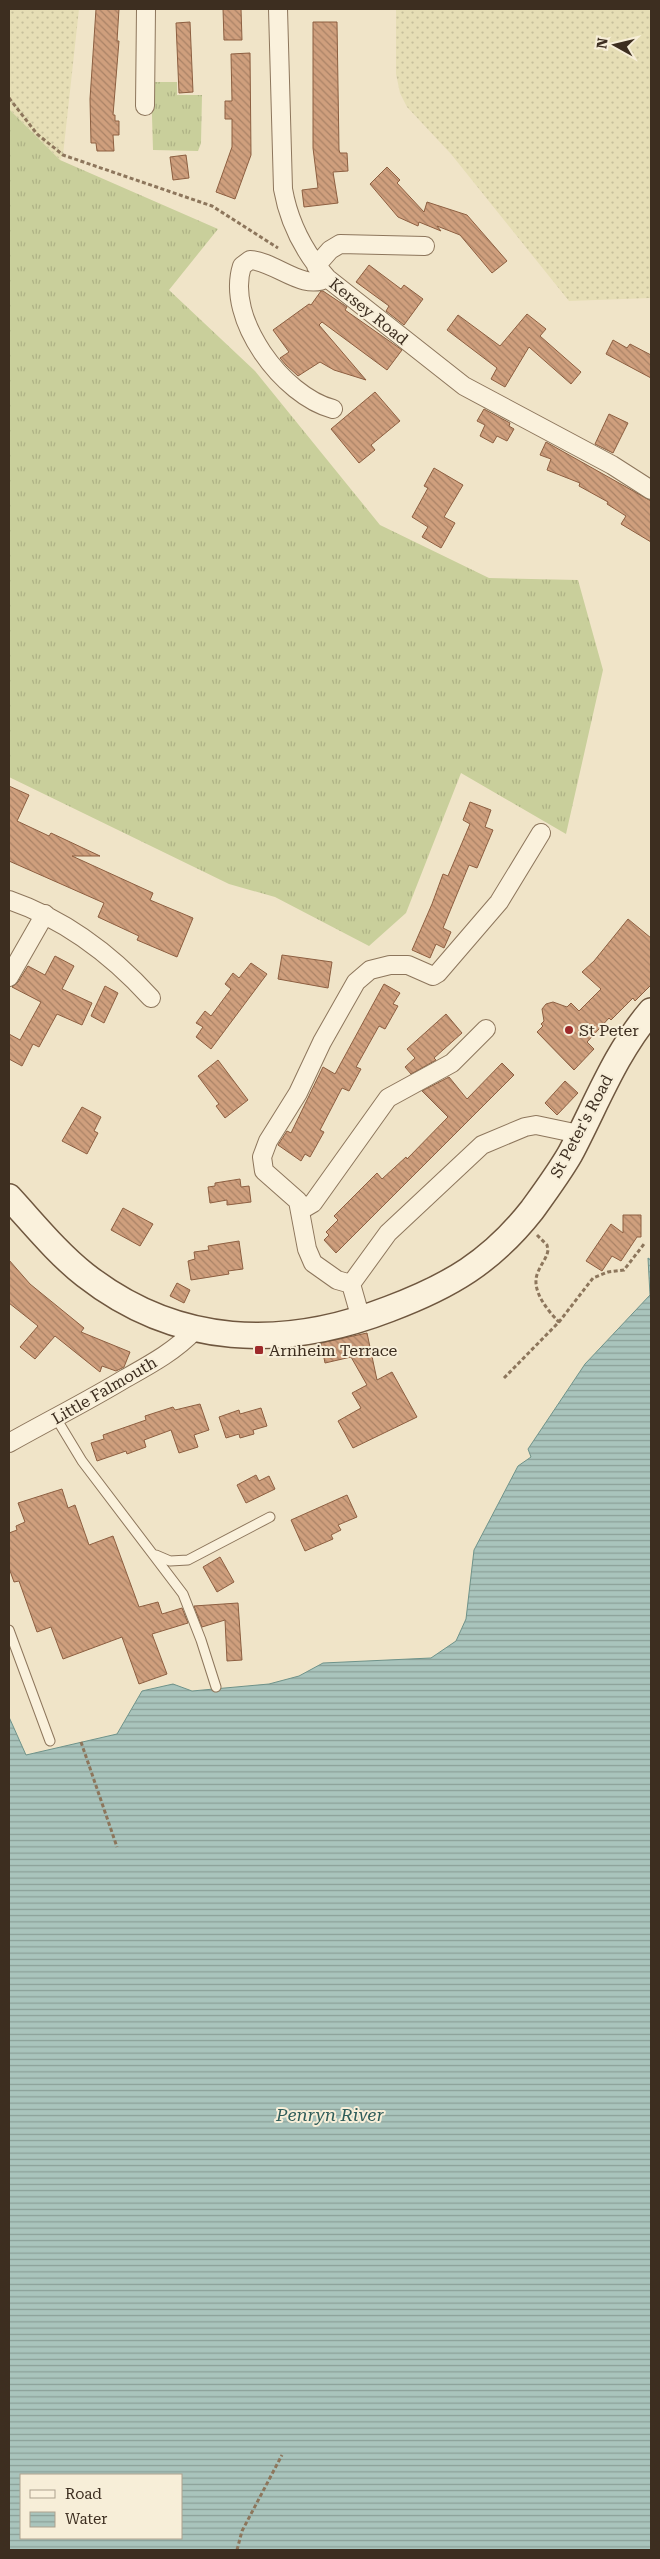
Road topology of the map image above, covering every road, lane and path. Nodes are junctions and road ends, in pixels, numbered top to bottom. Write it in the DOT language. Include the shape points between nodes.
graph roads {
  1 [pos="146,9"];
  2 [pos="278,9"];
  3 [pos="9,98"];
  4 [pos="145,106"];
  5 [pos="424,246"];
  6 [pos="283,252"];
  7 [pos="321,272"];
  8 [pos="333,409"];
  9 [pos="651,490"];
  10 [pos="541,833"];
  11 [pos="9,900"];
  12 [pos="45,914"];
  13 [pos="9,977"];
  14 [pos="151,998"];
  15 [pos="651,1011"];
  16 [pos="486,1029"];
  17 [pos="579,1134"];
  18 [pos="9,1197"];
  19 [pos="301,1210"];
  20 [pos="522,1221"];
  21 [pos="644,1244"];
  22 [pos="351,1284"];
  23 [pos="361,1319"];
  24 [pos="559,1322"];
  25 [pos="195,1330"];
  26 [pos="504,1378"];
  27 [pos="56,1418"];
  28 [pos="12,1435"];
  29 [pos="270,1517"];
  30 [pos="154,1554"];
  31 [pos="9,1630"];
  32 [pos="216,1686"];
  33 [pos="50,1741"];
  34 [pos="81,1742"];
  35 [pos="116,1847"];
  36 [pos="282,2455"];
  37 [pos="237,2550"];
  1 -- 4 [label="street"];
  2 -- 7 [label="street, Kersey Road" via="283,189 290,217"];
  3 -- 6 [label="path" via="37,134 63,155 212,206"];
  5 -- 7 [label="street" via="340,244 330,250"];
  7 -- 8 [label="street" via="321,281 310,282 268,263 250,260 242,266 240,285 246,321 272,365 286,382 312,402"];
  7 -- 9 [label="street, Kersey Road" via="464,386 589,452"];
  10 -- 19 [label="street" via="499,902 438,973 432,976 408,965 390,965 370,970 356,982 264,1150 264,1171 294,1196"];
  11 -- 12 [label="street"];
  12 -- 13 [label="street"];
  12 -- 14 [label="street" via="111,959"];
  15 -- 17 [label="street, St Peter's Road" via="626,1044"];
  16 -- 19 [label="street" via="452,1063 388,1098 313,1203"];
  17 -- 20 [label="street, St Peter's Road" via="558,1173"];
  17 -- 22 [label="street" via="536,1125 482,1145 388,1233"];
  18 -- 25 [label="street, St Peter's Road" via="85,1275 138,1308"];
  19 -- 22 [label="street" via="307,1249 313,1263 337,1280"];
  20 -- 23 [label="street, St Peter's Road" via="490,1256 447,1283 404,1304"];
  20 -- 24 [label="path" via="547,1245 548,1255 538,1271 536,1283 546,1307"];
  21 -- 24 [label="path" via="624,1270 593,1278"];
  22 -- 23 [label="street"];
  23 -- 25 [label="street, St Peter's Road" via="278,1336 232,1336"];
  24 -- 26 [label="path"];
  25 -- 27 [label="street, Little Falmouth" via="178,1347 155,1362"];
  27 -- 28 [label="street, Little Falmouth"];
  27 -- 30 [label="lane" via="82,1462"];
  29 -- 30 [label="lane" via="188,1560 170,1561"];
  30 -- 32 [label="lane" via="189,1605"];
  31 -- 33 [label="lane"];
  34 -- 35 [label="path"];
  36 -- 37 [label="path" via="242,2531"];
}
